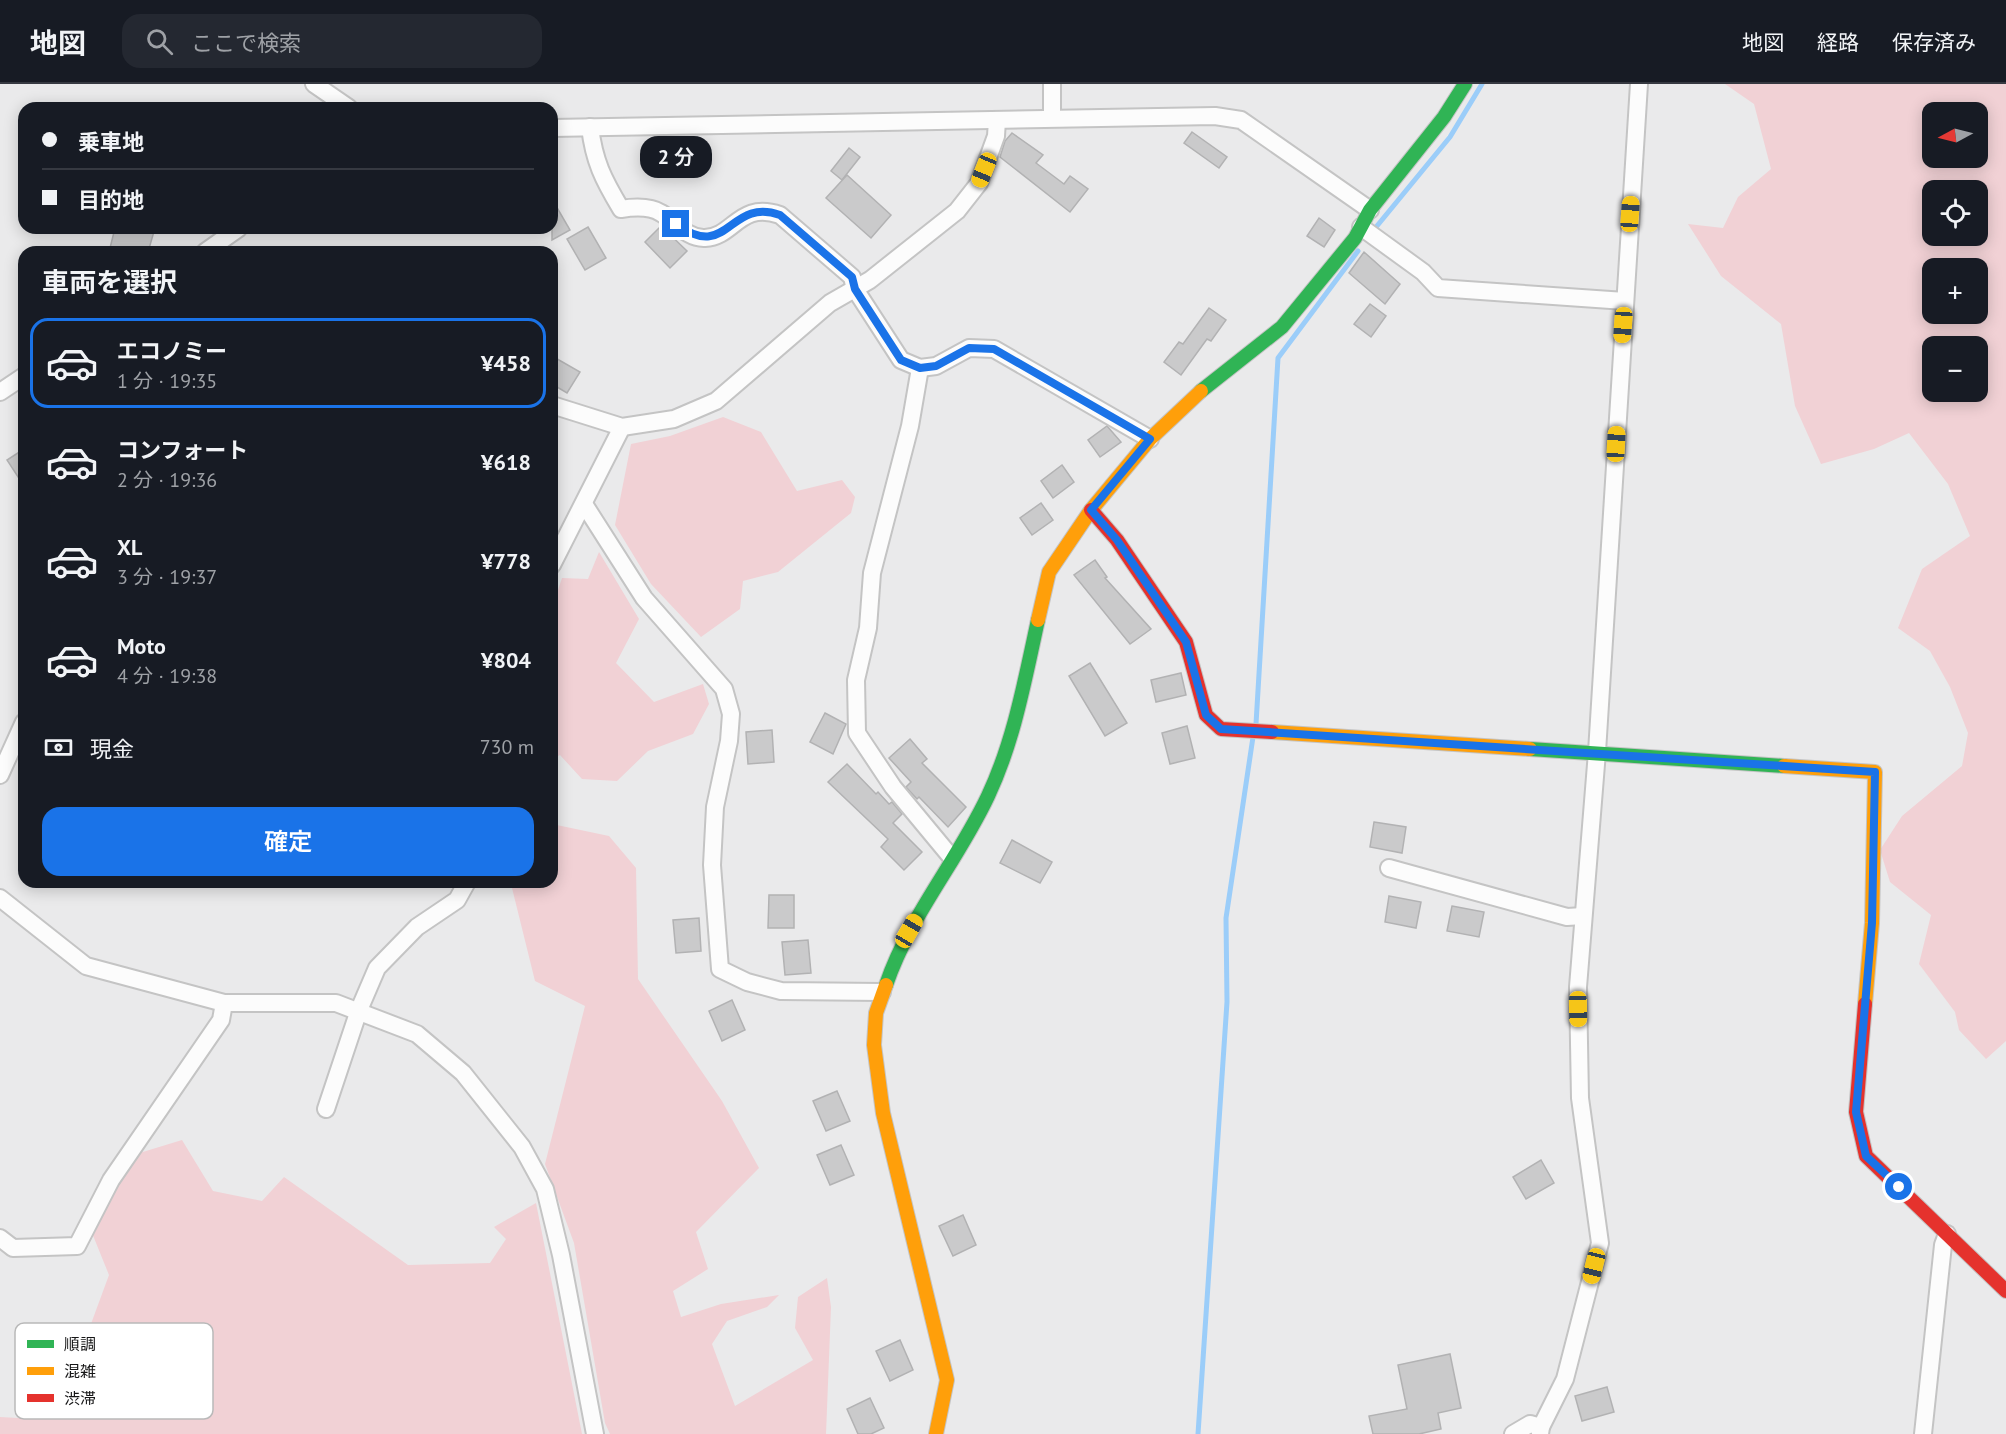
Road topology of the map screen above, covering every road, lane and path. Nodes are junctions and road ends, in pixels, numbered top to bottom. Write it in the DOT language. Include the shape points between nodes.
graph roads {
  1 [pos="314,84"];
  2 [pos="1052,84"];
  3 [pos="1465,84"];
  4 [pos="1638,84"];
  5 [pos="340,102"];
  6 [pos="1052,118"];
  7 [pos="997,120"];
  8 [pos="590,127"];
  9 [pos="558,128"];
  10 [pos="1370,210"];
  11 [pos="1361,227"];
  12 [pos="230,234"];
  13 [pos="214,246"];
  14 [pos="855,289"];
  15 [pos="1625,301"];
  16 [pos="920,368"];
  17 [pos="18,379"];
  18 [pos="0,392"];
  19 [pos="558,407"];
  20 [pos="622,427"];
  21 [pos="1150,439"];
  22 [pos="584,504"];
  23 [pos="1091,510"];
  24 [pos="558,554"];
  25 [pos="18,736"];
  26 [pos="1597,752"];
  27 [pos="0,775"];
  28 [pos="951,857"];
  29 [pos="1389,868"];
  30 [pos="464,888"];
  31 [pos="0,898"];
  32 [pos="1583,916"];
  33 [pos="882,992"];
  34 [pos="224,1003"];
  35 [pos="359,1010"];
  36 [pos="326,1109"];
  37 [pos="1947,1234"];
  38 [pos="0,1238"];
  39 [pos="2006,1291"];
  40 [pos="1540,1431"];
  41 [pos="595,1434"];
  42 [pos="936,1434"];
  43 [pos="1513,1434"];
  44 [pos="1923,1434"];
  1 -- 5 [label="street"];
  2 -- 6 [label="street"];
  3 -- 10 [label="street" via="1444,117"];
  4 -- 15 [label="street"];
  6 -- 7 [label="street"];
  6 -- 10 [label="street" via="1215,116 1241,120"];
  7 -- 8 [label="street"];
  7 -- 14 [label="street" via="996,136 979,183 957,211"];
  8 -- 9 [label="street"];
  8 -- 14 [label="street" via="594,155 621,209 648,208 692,236 704,238 718,235 749,214 765,210 780,215 852,277"];
  10 -- 11 [label="street"];
  11 -- 15 [label="street" via="1424,272 1438,288"];
  11 -- 21 [label="street" via="1282,327 1197,394"];
  12 -- 13 [label="street"];
  14 -- 16 [label="street" via="901,360"];
  14 -- 20 [label="street" via="830,303 716,400 674,419"];
  15 -- 26 [label="street"];
  16 -- 21 [label="street" via="936,366 969,348 994,349"];
  16 -- 28 [label="street" via="910,426 872,573 868,628 856,680 857,733 899,795"];
  17 -- 18 [label="street"];
  19 -- 20 [label="street"];
  20 -- 22 [label="street"];
  21 -- 23 [label="street"];
  22 -- 24 [label="street"];
  22 -- 33 [label="street" via="644,598 724,688 727,697 731,714 729,741 715,807 712,865 720,969 747,982 781,991"];
  23 -- 26 [label="street" via="1117,540 1186,642 1206,715 1221,729"];
  23 -- 28 [label="street" via="1049,572 1017,714 988,796"];
  25 -- 27 [label="street"];
  26 -- 32 [label="street"];
  26 -- 37 [label="street" via="1875,772 1872,923 1856,1112 1866,1156"];
  28 -- 33 [label="street" via="898,949"];
  29 -- 32 [label="street" via="1567,917"];
  30 -- 35 [label="street" via="457,900 417,927 377,968"];
  31 -- 34 [label="street" via="86,966"];
  32 -- 40 [label="street" via="1578,987 1580,1098 1600,1243 1565,1379"];
  33 -- 42 [label="street" via="874,1046 883,1113 947,1380"];
  34 -- 35 [label="street" via="336,1003"];
  34 -- 38 [label="street" via="220,1020 111,1180 76,1246 13,1248"];
  35 -- 36 [label="street"];
  35 -- 41 [label="street" via="417,1034 463,1073 522,1147 545,1189"];
  37 -- 39 [label="street"];
  37 -- 44 [label="street"];
  40 -- 43 [label="street" via="1530,1424"];
}
